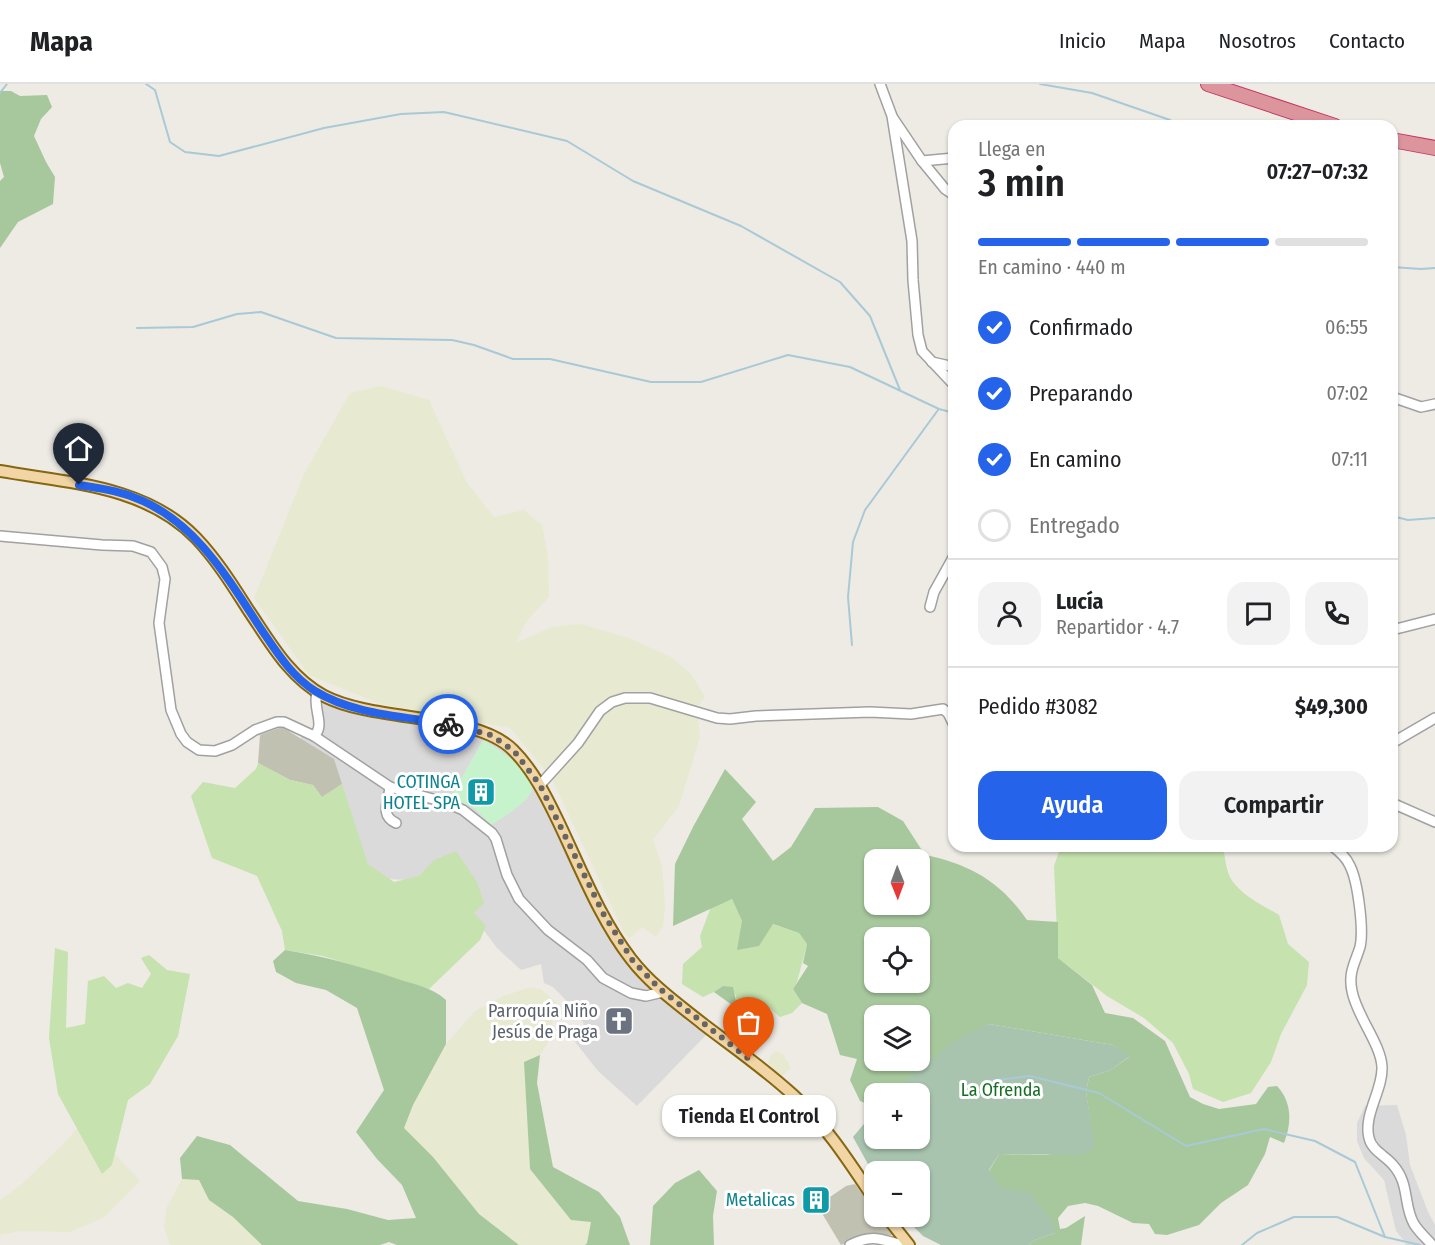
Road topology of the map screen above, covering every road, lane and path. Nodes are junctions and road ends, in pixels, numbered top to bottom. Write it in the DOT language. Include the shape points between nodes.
graph roads {
  1 [pos="880,84"];
  2 [pos="1208,84"];
  3 [pos="892,116"];
  4 [pos="1317,120"];
  5 [pos="1398,141"];
  6 [pos="1435,148"];
  7 [pos="948,159"];
  8 [pos="922,161"];
  9 [pos="948,191"];
  10 [pos="932,362"];
  11 [pos="948,366"];
  12 [pos="948,379"];
  13 [pos="1398,399"];
  14 [pos="1435,404"];
  15 [pos="0,471"];
  16 [pos="0,536"];
  17 [pos="948,567"];
  18 [pos="930,607"];
  19 [pos="1435,619"];
  20 [pos="1398,627"];
  21 [pos="317,692"];
  22 [pos="948,713"];
  23 [pos="1435,718"];
  24 [pos="314,736"];
  25 [pos="1398,740"];
  26 [pos="540,785"];
  27 [pos="390,787"];
  28 [pos="1398,807"];
  29 [pos="1435,822"];
  30 [pos="396,823"];
  31 [pos="1339,852"];
  32 [pos="663,992"];
  33 [pos="864,1185"];
  34 [pos="895,1227"];
  35 [pos="850,1245"];
  36 [pos="902,1245"];
  37 [pos="909,1245"];
  38 [pos="1432,1245"];
  1 -- 3 [label="street"];
  2 -- 4 [label="highway"];
  3 -- 8 [label="street"];
  3 -- 10 [label="street" via="912,242 918,335 922,351"];
  5 -- 6 [label="highway"];
  7 -- 8 [label="street"];
  8 -- 9 [label="street"];
  10 -- 11 [label="street"];
  10 -- 12 [label="street"];
  13 -- 14 [label="street" via="1420,407"];
  15 -- 21 [label="main road" via="120,493 167,514 205,549 284,662"];
  16 -- 24 [label="street" via="133,546 150,552 162,567 165,579 159,623 171,710 181,734 199,750 215,751 232,745 277,722 291,724"];
  17 -- 18 [label="street"];
  19 -- 20 [label="street"];
  21 -- 24 [label="street" via="320,729"];
  21 -- 26 [label="main road" via="362,710 459,726 498,738 514,751"];
  22 -- 26 [label="street" via="943,709 911,714 870,712 730,719 650,698 625,698 600,711 578,743"];
  23 -- 25 [label="street"];
  24 -- 27 [label="street"];
  26 -- 32 [label="main road" via="611,929 633,961"];
  27 -- 30 [label="street" via="385,811 389,820"];
  27 -- 32 [label="street" via="463,810 492,833 519,899 548,930 588,960 603,978 631,993 646,996"];
  28 -- 29 [label="street"];
  31 -- 38 [label="street" via="1352,868 1362,917 1360,945 1350,978 1352,994 1382,1067 1368,1128 1370,1141 1394,1165 1406,1186 1414,1224"];
  32 -- 33 [label="main road" via="801,1102"];
  34 -- 37 [label="main road"];
  35 -- 36 [label="street" via="869,1237"];
}
